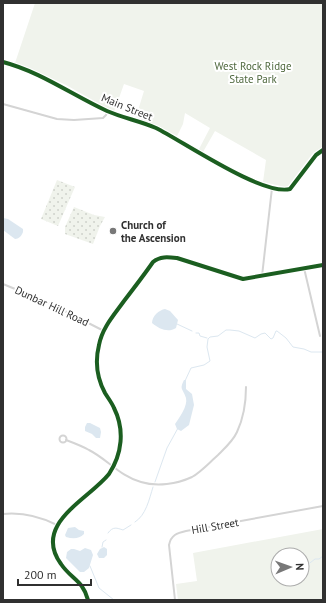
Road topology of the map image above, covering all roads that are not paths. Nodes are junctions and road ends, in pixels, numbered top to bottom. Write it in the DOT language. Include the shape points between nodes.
graph roads {
  1 [pos="3,62"];
  2 [pos="3,104"];
  3 [pos="108,111"];
  4 [pos="323,150"];
  5 [pos="272,188"];
  6 [pos="323,265"];
  7 [pos="304,268"];
  8 [pos="262,276"];
  9 [pos="3,284"];
  10 [pos="104,331"];
  11 [pos="320,336"];
  12 [pos="246,387"];
  13 [pos="66,440"];
  14 [pos="114,466"];
  15 [pos="323,506"];
  16 [pos="3,514"];
  17 [pos="57,525"];
  18 [pos="88,600"];
  19 [pos="175,600"];
  1 -- 3 [label="street, Main Street" via="48,80"];
  2 -- 3 [label="street" via="61,120 103,118"];
  3 -- 5 [label="street, Main Street" via="155,128 246,179"];
  4 -- 5 [label="street, Main Street" via="316,155 291,188"];
  5 -- 8 [label="street"];
  6 -- 7 [label="street"];
  7 -- 8 [label="street"];
  7 -- 11 [label="street"];
  8 -- 10 [label="street" via="240,279 177,258 160,258 153,262"];
  9 -- 10 [label="street, Dunbar Hill Road" via="49,303"];
  10 -- 14 [label="street" via="97,352 98,374 102,388 116,413 121,431 120,449"];
  12 -- 14 [label="street" via="246,403 237,433 228,445 192,477 174,483 148,483 128,476"];
  13 -- 14 [label="street" via="89,449"];
  14 -- 17 [label="street" via="105,479 64,515"];
  15 -- 19 [label="street, Hill Street" via="175,534 169,548"];
  16 -- 17 [label="street" via="27,514"];
  17 -- 18 [label="street" via="54,542 57,558 83,586"];
}
